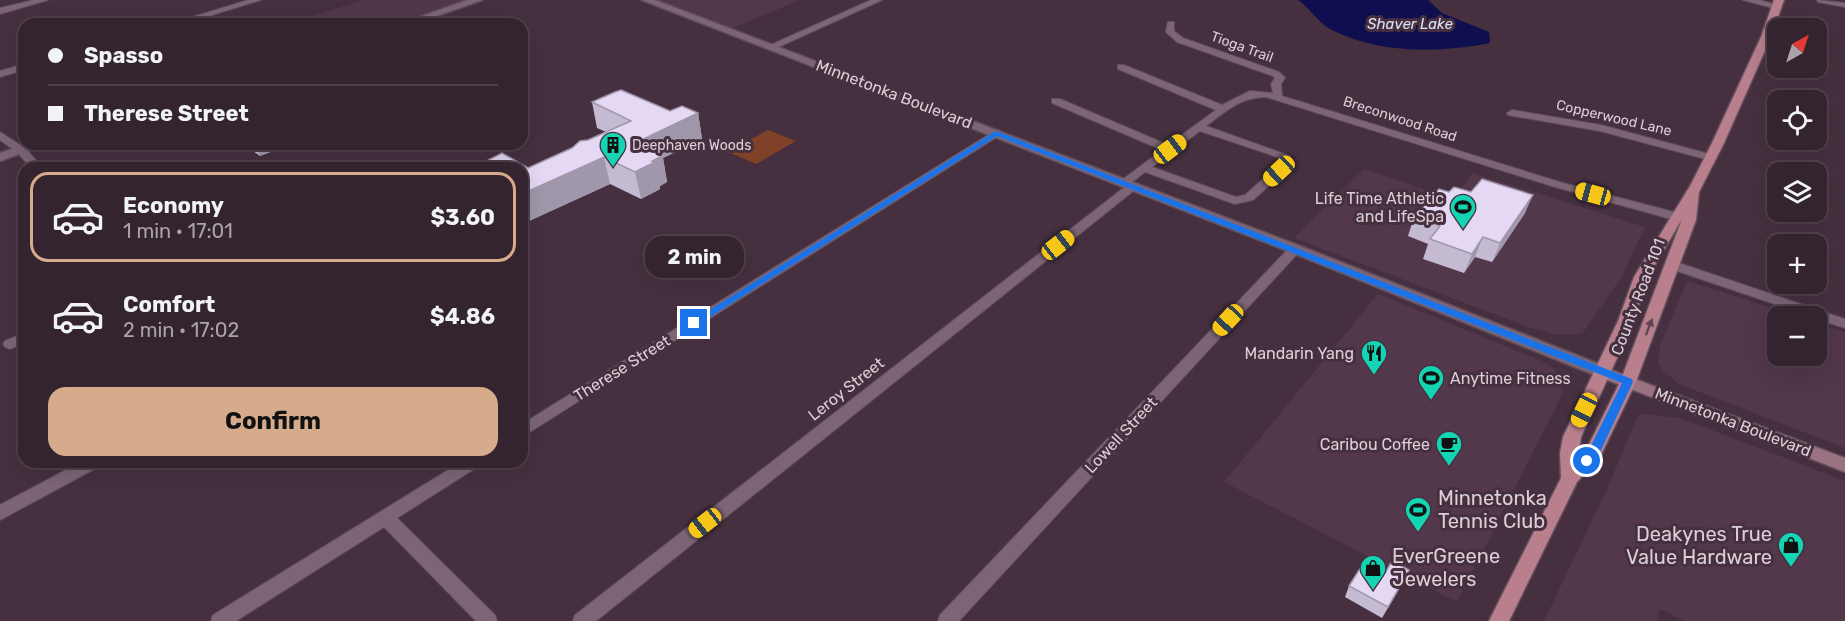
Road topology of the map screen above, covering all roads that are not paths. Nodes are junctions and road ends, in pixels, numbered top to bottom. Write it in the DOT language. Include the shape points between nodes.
graph roads {
  1 [pos="44,0"];
  2 [pos="257,0"];
  3 [pos="477,0"];
  4 [pos="647,0"];
  5 [pos="878,0"];
  6 [pos="1747,0"];
  7 [pos="1821,0"];
  8 [pos="1778,3"];
  9 [pos="1845,5"];
  10 [pos="0,11"];
  11 [pos="195,18"];
  12 [pos="422,18"];
  13 [pos="1171,24"];
  14 [pos="771,47"];
  15 [pos="1121,67"];
  16 [pos="18,69"];
  17 [pos="0,74"];
  18 [pos="1277,90"];
  19 [pos="1056,101"];
  20 [pos="1223,109"];
  21 [pos="1512,113"];
  22 [pos="1199,127"];
  23 [pos="996,133"];
  24 [pos="0,135"];
  25 [pos="18,148"];
  26 [pos="1170,149"];
  27 [pos="21,150"];
  28 [pos="0,157"];
  29 [pos="1709,157"];
  30 [pos="32,162"];
  31 [pos="1144,168"];
  32 [pos="1128,185"];
  33 [pos="1682,218"];
  34 [pos="1295,249"];
  35 [pos="1673,265"];
  36 [pos="1845,324"];
  37 [pos="18,340"];
  38 [pos="10,344"];
  39 [pos="1603,372"];
  40 [pos="1628,382"];
  41 [pos="528,427"];
  42 [pos="1845,465"];
  43 [pos="83,468"];
  44 [pos="463,468"];
  45 [pos="1569,478"];
  46 [pos="0,513"];
  47 [pos="385,517"];
  48 [pos="220,621"];
  49 [pos="488,621"];
  50 [pos="582,621"];
  51 [pos="947,621"];
  52 [pos="1498,621"];
  1 -- 10 [label="street"];
  2 -- 11 [label="street"];
  3 -- 12 [label="street"];
  4 -- 14 [label="street, Minnetonka Boulevard"];
  5 -- 14 [label="street"];
  6 -- 8 [label="street"];
  7 -- 9 [label="street"];
  8 -- 29 [label="main road, County Road 101" via="1743,89"];
  13 -- 18 [label="street, Tioga Trail" via="1174,36 1276,74 1280,78"];
  14 -- 23 [label="street, Minnetonka Boulevard"];
  15 -- 20 [label="street"];
  16 -- 17 [label="street"];
  18 -- 20 [label="street, Breconwood Road" via="1250,94"];
  18 -- 33 [label="street, Breconwood Road" via="1559,185"];
  19 -- 26 [label="street"];
  20 -- 22 [label="street, Breconwood Road"];
  21 -- 29 [label="street, Copperwood Lane" via="1601,128"];
  22 -- 26 [label="street, Breconwood Road"];
  22 -- 31 [label="street" via="1284,156 1287,164 1249,198 1236,201"];
  23 -- 32 [label="street, Minnetonka Boulevard"];
  23 -- 41 [label="street, Therese Street"];
  24 -- 25 [label="street"];
  26 -- 31 [label="street, Breconwood Road"];
  27 -- 28 [label="street"];
  27 -- 30 [label="street"];
  29 -- 33 [label="main road, County Road 101"];
  31 -- 32 [label="street, Breconwood Road"];
  32 -- 34 [label="street, Minnetonka Boulevard"];
  32 -- 50 [label="street, Leroy Street"];
  33 -- 35 [label="main road, County Road 101"];
  33 -- 39 [label="main road, County Road 101" via="1641,277"];
  34 -- 39 [label="street, Minnetonka Boulevard"];
  34 -- 51 [label="street, Lowell Street"];
  35 -- 36 [label="street"];
  40 -- 35 [label="main road, County Road 101, one-way"];
  37 -- 38 [label="street"];
  39 -- 40 [label="main road, Minnetonka Boulevard"];
  39 -- 45 [label="main road, County Road 101" via="1572,437"];
  40 -- 42 [label="main road, Minnetonka Boulevard"];
  40 -- 45 [label="main road, County Road 101" via="1595,450"];
  43 -- 46 [label="street"];
  44 -- 47 [label="street"];
  45 -- 52 [label="main road, County Road 101"];
  47 -- 48 [label="street"];
  47 -- 49 [label="street"];
}
